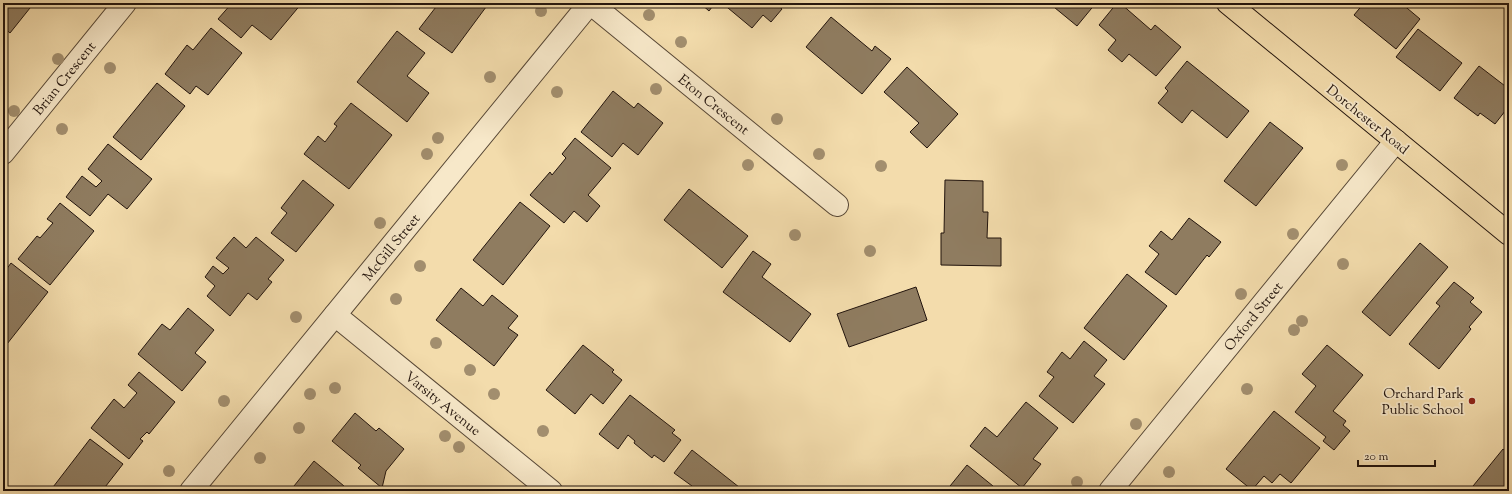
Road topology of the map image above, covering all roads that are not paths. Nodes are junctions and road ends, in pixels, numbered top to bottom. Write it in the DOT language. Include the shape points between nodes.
graph roads {
  1 [pos="125,3"];
  2 [pos="590,3"];
  3 [pos="1228,3"];
  4 [pos="1396,142"];
  5 [pos="3,153"];
  6 [pos="837,205"];
  7 [pos="1509,234"];
  8 [pos="335,315"];
  9 [pos="191,491"];
  10 [pos="551,491"];
  11 [pos="1110,491"];
  1 -- 5 [label="street, Brian Crescent"];
  2 -- 6 [label="street, Eton Crescent"];
  2 -- 8 [label="street, McGill Street"];
  3 -- 4 [label="main road, Dorchester Road"];
  4 -- 7 [label="main road, Dorchester Road"];
  4 -- 11 [label="street, Oxford Street"];
  8 -- 9 [label="street, McGill Street"];
  8 -- 10 [label="street, Varsity Avenue"];
}
